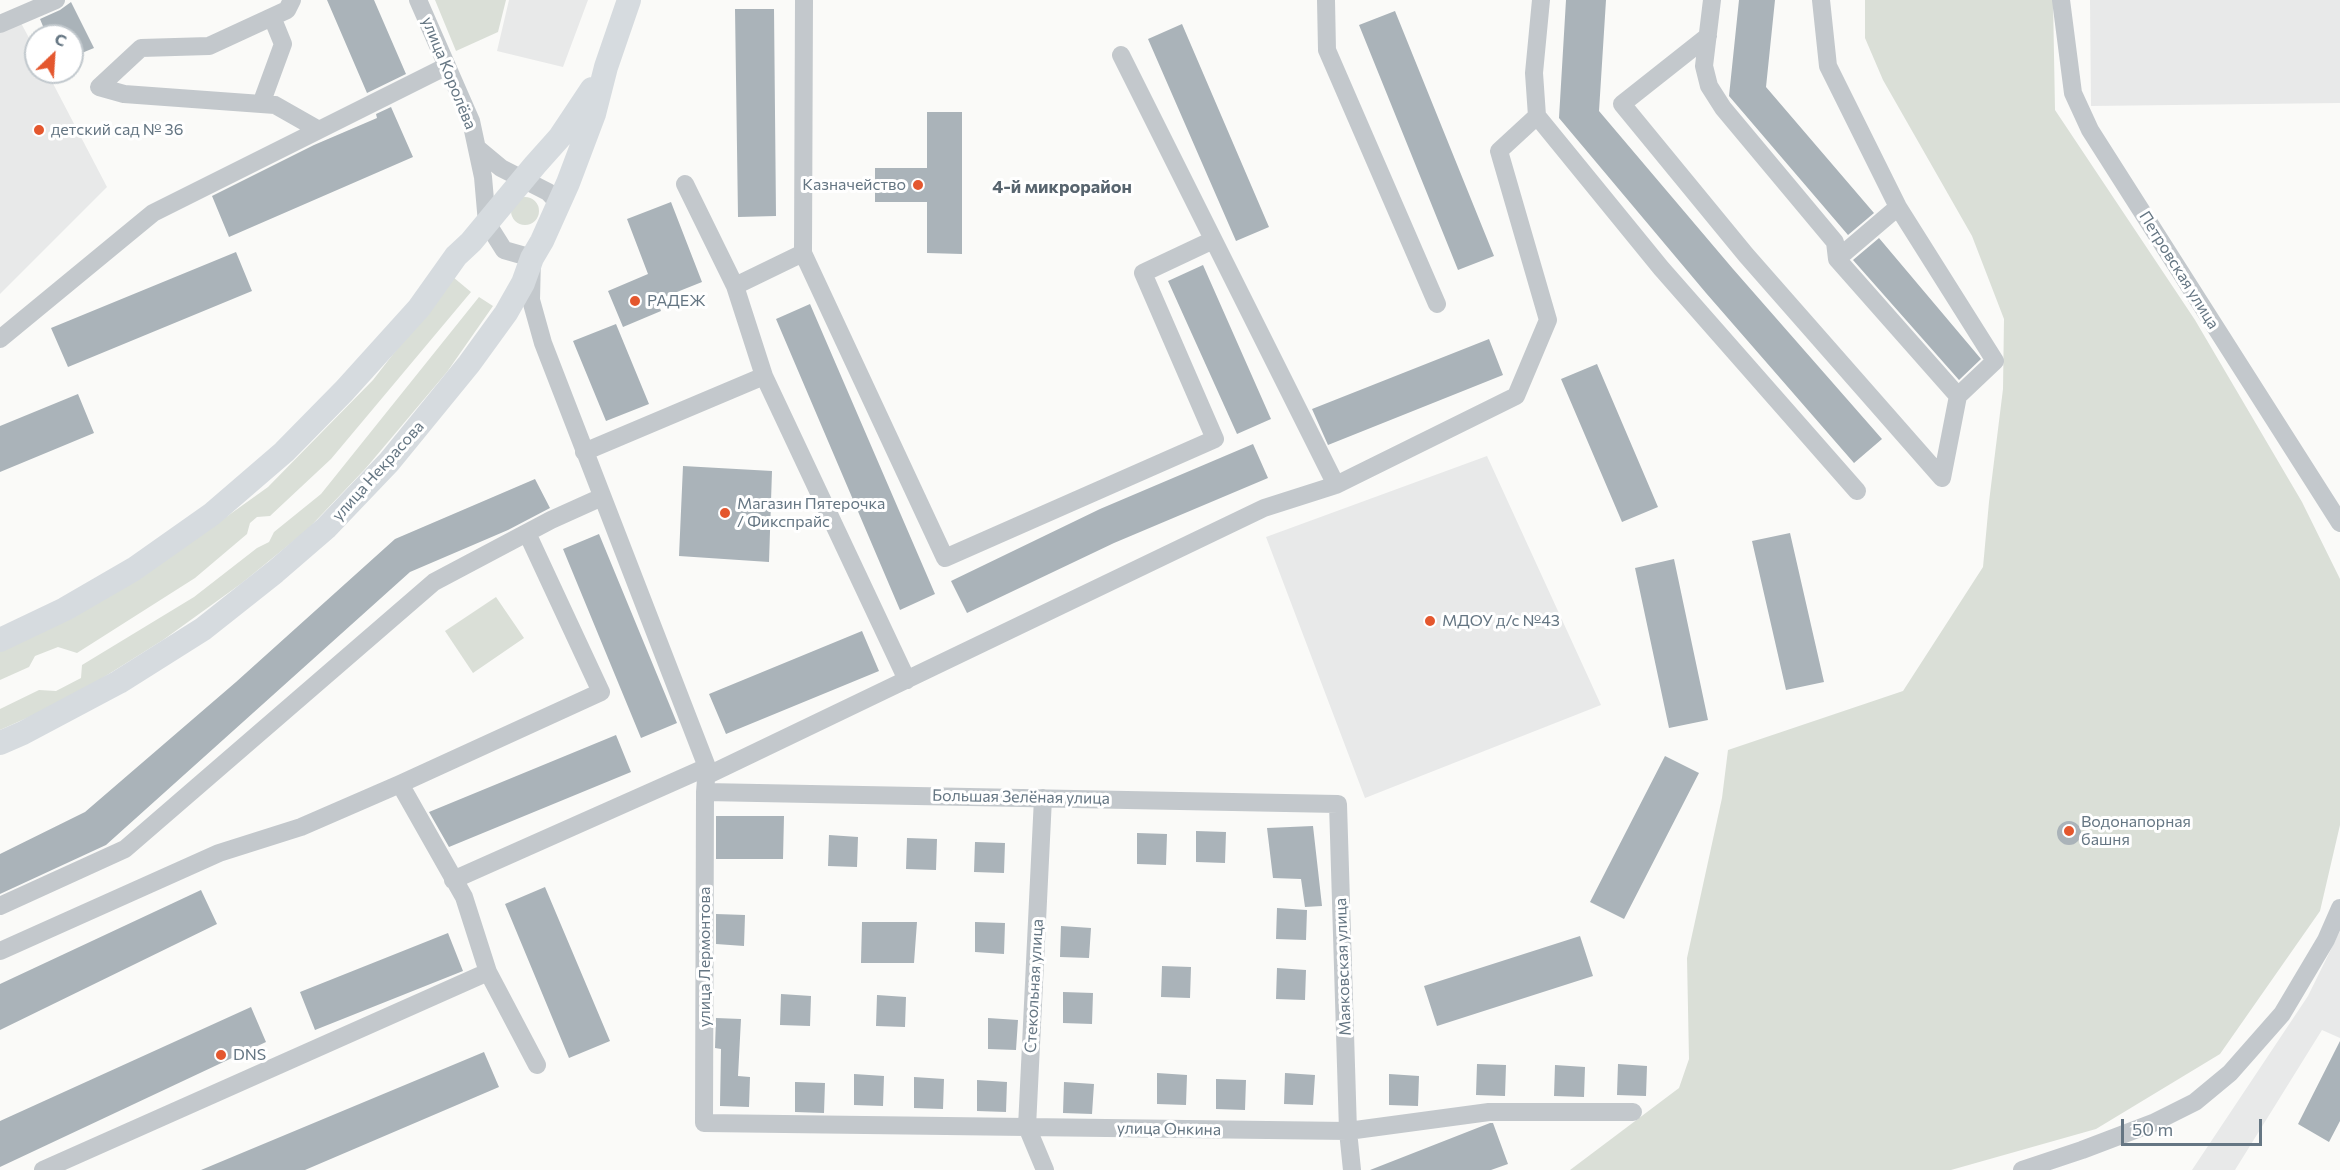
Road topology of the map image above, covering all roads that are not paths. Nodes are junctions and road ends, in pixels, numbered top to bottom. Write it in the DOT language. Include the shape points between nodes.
graph roads {
  1 [pos="56,0"];
  2 [pos="292,0"];
  3 [pos="418,0"];
  4 [pos="629,0"];
  5 [pos="804,0"];
  6 [pos="1326,0"];
  7 [pos="1541,0"];
  8 [pos="1712,0"];
  9 [pos="1821,0"];
  10 [pos="2061,0"];
  11 [pos="272,17"];
  12 [pos="0,24"];
  13 [pos="1708,36"];
  14 [pos="1121,56"];
  15 [pos="447,66"];
  16 [pos="606,67"];
  17 [pos="261,104"];
  18 [pos="1537,117"];
  19 [pos="319,130"];
  20 [pos="477,148"];
  21 [pos="524,179"];
  22 [pos="685,184"];
  23 [pos="559,204"];
  24 [pos="1898,207"];
  25 [pos="487,223"];
  26 [pos="1213,240"];
  27 [pos="803,253"];
  28 [pos="532,258"];
  29 [pos="1837,259"];
  30 [pos="735,286"];
  31 [pos="1437,304"];
  32 [pos="0,339"];
  33 [pos="764,376"];
  34 [pos="1958,396"];
  35 [pos="584,452"];
  36 [pos="1336,485"];
  37 [pos="1857,491"];
  38 [pos="602,497"];
  39 [pos="2340,523"];
  40 [pos="527,532"];
  41 [pos="0,640"];
  42 [pos="907,680"];
  43 [pos="0,743"];
  44 [pos="706,778"];
  45 [pos="400,784"];
  46 [pos="1043,798"];
  47 [pos="1338,804"];
  48 [pos="453,880"];
  49 [pos="0,906"];
  50 [pos="2340,908"];
  51 [pos="0,951"];
  52 [pos="488,972"];
  53 [pos="537,1065"];
  54 [pos="1633,1112"];
  55 [pos="704,1123"];
  56 [pos="1027,1127"];
  57 [pos="1348,1131"];
  58 [pos="43,1170"];
  59 [pos="1045,1170"];
  60 [pos="1352,1170"];
  61 [pos="2022,1170"];
  1 -- 12 [label="street"];
  2 -- 11 [label="street" via="287,10"];
  3 -- 15 [label="street, улица Королёва"];
  4 -- 16 [label="main road, улица Некрасова"];
  5 -- 27 [label="street"];
  6 -- 31 [label="street" via="1327,50"];
  7 -- 18 [label="street" via="1534,73"];
  8 -- 13 [label="street"];
  9 -- 24 [label="street" via="1828,66"];
  10 -- 39 [label="street, Петровская улица" via="2073,93 2090,130"];
  11 -- 17 [label="street" via="283,44"];
  11 -- 17 [label="street" via="209,46 141,48 99,87 124,94"];
  13 -- 29 [label="street" via="1704,66 1709,86 1723,108 1836,242"];
  13 -- 34 [label="street" via="1622,104 1746,255 1942,478"];
  14 -- 26 [label="street"];
  15 -- 19 [label="street"];
  15 -- 20 [label="street, улица Королёва" via="471,121"];
  16 -- 21 [label="main road, улица Некрасова" via="560,137"];
  16 -- 23 [label="main road, улица Некрасова" via="594,114"];
  17 -- 19 [label="street" via="275,105"];
  18 -- 36 [label="street" via="1500,151 1548,320 1516,396"];
  18 -- 37 [label="street" via="1661,268"];
  19 -- 32 [label="street" via="153,213"];
  20 -- 21 [label="street, улица Королёва" via="501,168"];
  20 -- 25 [label="street, улица Королёва"];
  21 -- 23 [label="street, улица Королёва" via="548,192"];
  21 -- 25 [label="main road, улица Некрасова"];
  22 -- 30 [label="street"];
  23 -- 28 [label="main road, улица Некрасова"];
  24 -- 29 [label="street"];
  24 -- 34 [label="street" via="1995,361"];
  25 -- 28 [label="street" via="504,249"];
  25 -- 41 [label="main road, улица Некрасова" via="456,256 419,308 266,468 212,513 134,568 65,609"];
  26 -- 27 [label="street" via="1143,273 1215,439 945,558"];
  26 -- 36 [label="street"];
  27 -- 30 [label="street"];
  28 -- 35 [label="street" via="531,300"];
  28 -- 43 [label="main road, улица Некрасова" via="517,293 469,364 389,462 326,528 203,629 119,682"];
  29 -- 34 [label="street"];
  30 -- 33 [label="street"];
  33 -- 35 [label="street"];
  33 -- 42 [label="street"];
  35 -- 38 [label="street"];
  36 -- 42 [label="street" via="1264,508"];
  38 -- 40 [label="street"];
  38 -- 44 [label="street"];
  40 -- 45 [label="street" via="601,692"];
  40 -- 49 [label="street" via="434,582 125,849"];
  42 -- 44 [label="street"];
  44 -- 46 [label="street, Большая Зелёная улица"];
  44 -- 48 [label="street"];
  44 -- 55 [label="street, улица Лермонтова"];
  45 -- 48 [label="street"];
  45 -- 51 [label="street" via="301,826 219,854"];
  46 -- 47 [label="street, Большая Зелёная улица"];
  46 -- 56 [label="street, Стекольная улица"];
  47 -- 57 [label="street, Маяковская улица"];
  48 -- 52 [label="street" via="464,897"];
  50 -- 61 [label="street" via="2326,940 2282,1014 2252,1051 2204,1095 2153,1123"];
  52 -- 53 [label="street"];
  52 -- 58 [label="street"];
  54 -- 57 [label="street, улица Онкина" via="1490,1112"];
  55 -- 56 [label="street, улица Онкина"];
  56 -- 57 [label="street, улица Онкина"];
  56 -- 59 [label="street, Стекольная улица"];
  57 -- 60 [label="street, Маяковская улица"];
}
